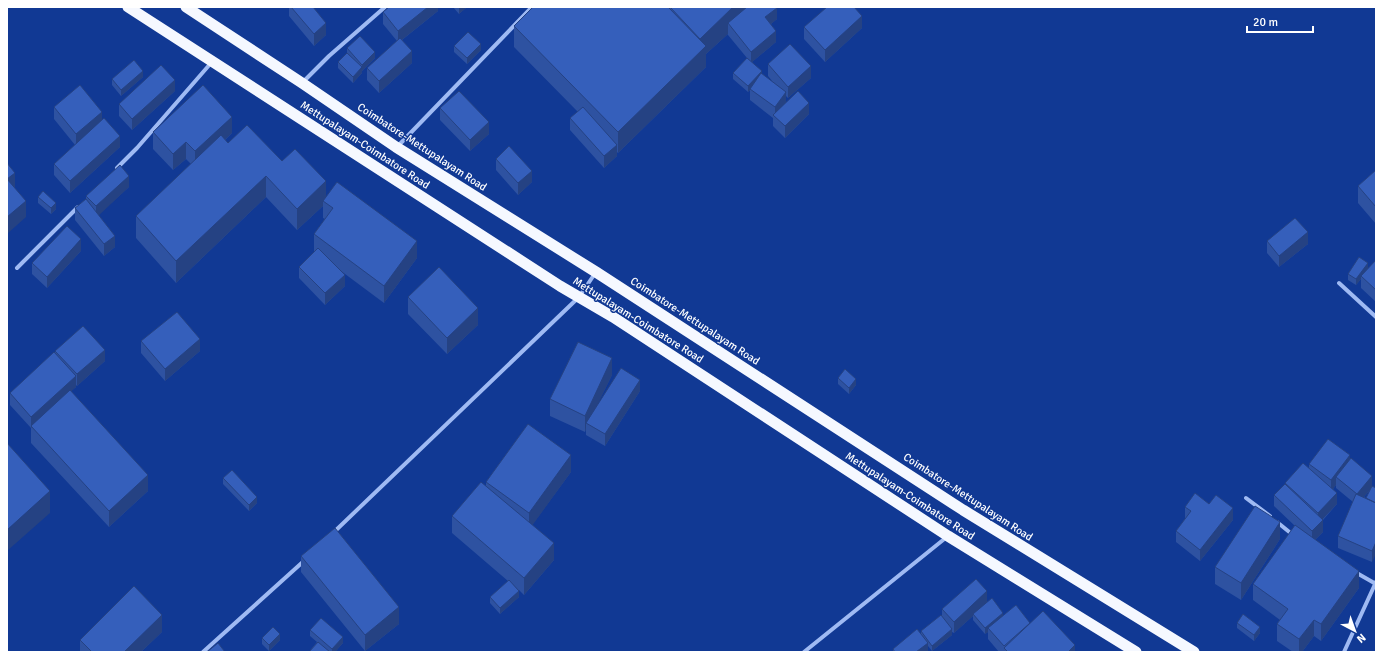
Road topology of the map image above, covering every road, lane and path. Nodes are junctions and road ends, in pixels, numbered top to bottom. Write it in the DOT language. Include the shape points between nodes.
graph roads {
  1 [pos="128,7"];
  2 [pos="186,7"];
  3 [pos="385,7"];
  4 [pos="532,7"];
  5 [pos="211,62"];
  6 [pos="302,83"];
  7 [pos="396,147"];
  8 [pos="116,169"];
  9 [pos="83,202"];
  10 [pos="17,268"];
  11 [pos="596,272"];
  12 [pos="1339,283"];
  13 [pos="579,297"];
  14 [pos="1376,317"];
  15 [pos="1246,498"];
  16 [pos="948,536"];
  17 [pos="327,538"];
  18 [pos="1299,539"];
  19 [pos="310,555"];
  20 [pos="1350,569"];
  21 [pos="1376,583"];
  22 [pos="202,652"];
  23 [pos="804,652"];
  24 [pos="1136,652"];
  25 [pos="1194,652"];
  26 [pos="1344,652"];
  1 -- 5 [label="highway, Mettupalayam-Coimbatore Road"];
  2 -- 6 [label="highway, Coimbatore-Mettupalayam Road"];
  3 -- 6 [label="street"];
  4 -- 7 [label="street"];
  5 -- 8 [label="street"];
  5 -- 13 [label="highway, Mettupalayam-Coimbatore Road"];
  6 -- 7 [label="highway, Coimbatore-Mettupalayam Road"];
  7 -- 11 [label="highway, Coimbatore-Mettupalayam Road"];
  9 -- 10 [label="street"];
  11 -- 13 [label="street"];
  11 -- 25 [label="highway, Coimbatore-Mettupalayam Road" via="963,510"];
  12 -- 14 [label="street"];
  13 -- 16 [label="highway, Mettupalayam-Coimbatore Road"];
  13 -- 17 [label="street"];
  15 -- 18 [label="street"];
  16 -- 23 [label="street"];
  16 -- 24 [label="highway, Mettupalayam-Coimbatore Road"];
  19 -- 22 [label="street"];
  20 -- 21 [label="street"];
  21 -- 26 [label="street"];
}
